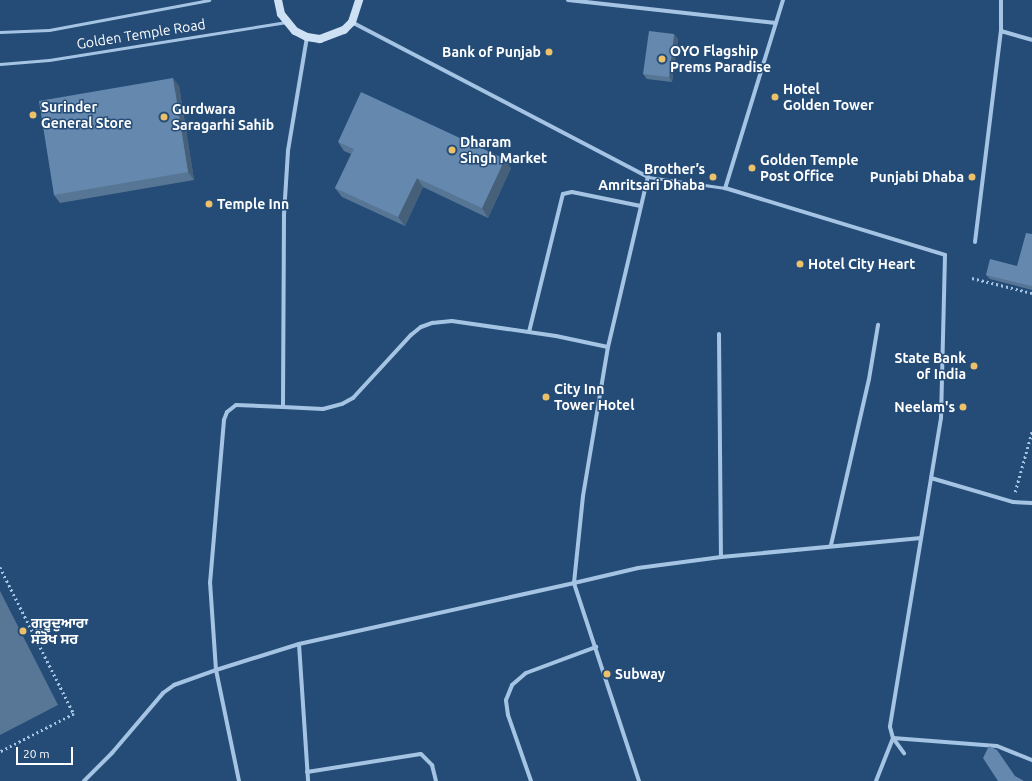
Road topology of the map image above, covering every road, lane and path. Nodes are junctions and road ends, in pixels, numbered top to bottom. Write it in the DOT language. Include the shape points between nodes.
graph roads {
  1 [pos="209,0"];
  2 [pos="278,0"];
  3 [pos="359,0"];
  4 [pos="568,0"];
  5 [pos="784,0"];
  6 [pos="1001,0"];
  7 [pos="285,22"];
  8 [pos="352,22"];
  9 [pos="776,23"];
  10 [pos="1001,31"];
  11 [pos="0,32"];
  12 [pos="307,37"];
  13 [pos="1032,40"];
  14 [pos="0,64"];
  15 [pos="648,177"];
  16 [pos="725,188"];
  17 [pos="641,206"];
  18 [pos="975,242"];
  19 [pos="972,278"];
  20 [pos="1032,293"];
  21 [pos="878,325"];
  22 [pos="529,332"];
  23 [pos="719,334"];
  24 [pos="608,347"];
  25 [pos="283,407"];
  26 [pos="1032,431"];
  27 [pos="931,478"];
  28 [pos="1015,494"];
  29 [pos="1032,503"];
  30 [pos="921,538"];
  31 [pos="831,545"];
  32 [pos="721,556"];
  33 [pos="0,567"];
  34 [pos="574,584"];
  35 [pos="299,644"];
  36 [pos="596,647"];
  37 [pos="216,670"];
  38 [pos="893,738"];
  39 [pos="0,752"];
  40 [pos="904,753"];
  41 [pos="1032,760"];
  42 [pos="307,772"];
  43 [pos="84,781"];
  44 [pos="239,781"];
  45 [pos="308,781"];
  46 [pos="436,781"];
  47 [pos="532,781"];
  48 [pos="639,781"];
  49 [pos="876,781"];
  1 -- 11 [label="lane, Golden Temple Road" via="49,30"];
  2 -- 7 [label="street"];
  3 -- 8 [label="street"];
  4 -- 9 [label="street"];
  5 -- 9 [label="street"];
  6 -- 10 [label="street"];
  7 -- 12 [label="street"];
  7 -- 14 [label="lane, Golden Temple Road" via="49,60"];
  8 -- 12 [label="street" via="333,36"];
  8 -- 15 [label="street"];
  9 -- 16 [label="street"];
  10 -- 13 [label="street"];
  10 -- 18 [label="street"];
  12 -- 25 [label="street" via="288,151 284,214"];
  15 -- 16 [label="lane"];
  15 -- 17 [label="street"];
  16 -- 27 [label="street" via="945,255 941,418"];
  17 -- 22 [label="street" via="572,192 562,194"];
  17 -- 24 [label="street"];
  19 -- 20 [label="path"];
  21 -- 31 [label="street" via="869,379"];
  22 -- 24 [label="street"];
  22 -- 25 [label="street" via="452,321 432,323 411,335 353,398 323,409"];
  23 -- 32 [label="street"];
  24 -- 34 [label="street" via="583,496"];
  25 -- 37 [label="street" via="236,405 227,412 224,420 210,582"];
  26 -- 28 [label="path"];
  27 -- 29 [label="street" via="1013,502"];
  27 -- 30 [label="street"];
  30 -- 31 [label="street"];
  30 -- 38 [label="street" via="890,727"];
  31 -- 32 [label="street"];
  32 -- 34 [label="street" via="638,568"];
  33 -- 39 [label="path" via="74,714"];
  34 -- 35 [label="street"];
  34 -- 36 [label="street"];
  35 -- 37 [label="street"];
  35 -- 42 [label="street"];
  36 -- 47 [label="street" via="526,673 512,684 506,700 508,715"];
  36 -- 48 [label="street"];
  37 -- 43 [label="street" via="174,686 163,693 112,753"];
  37 -- 44 [label="street"];
  38 -- 40 [label="street"];
  38 -- 41 [label="street" via="997,746"];
  38 -- 49 [label="street"];
  42 -- 45 [label="street"];
  42 -- 46 [label="street" via="421,754 432,764"];
}
